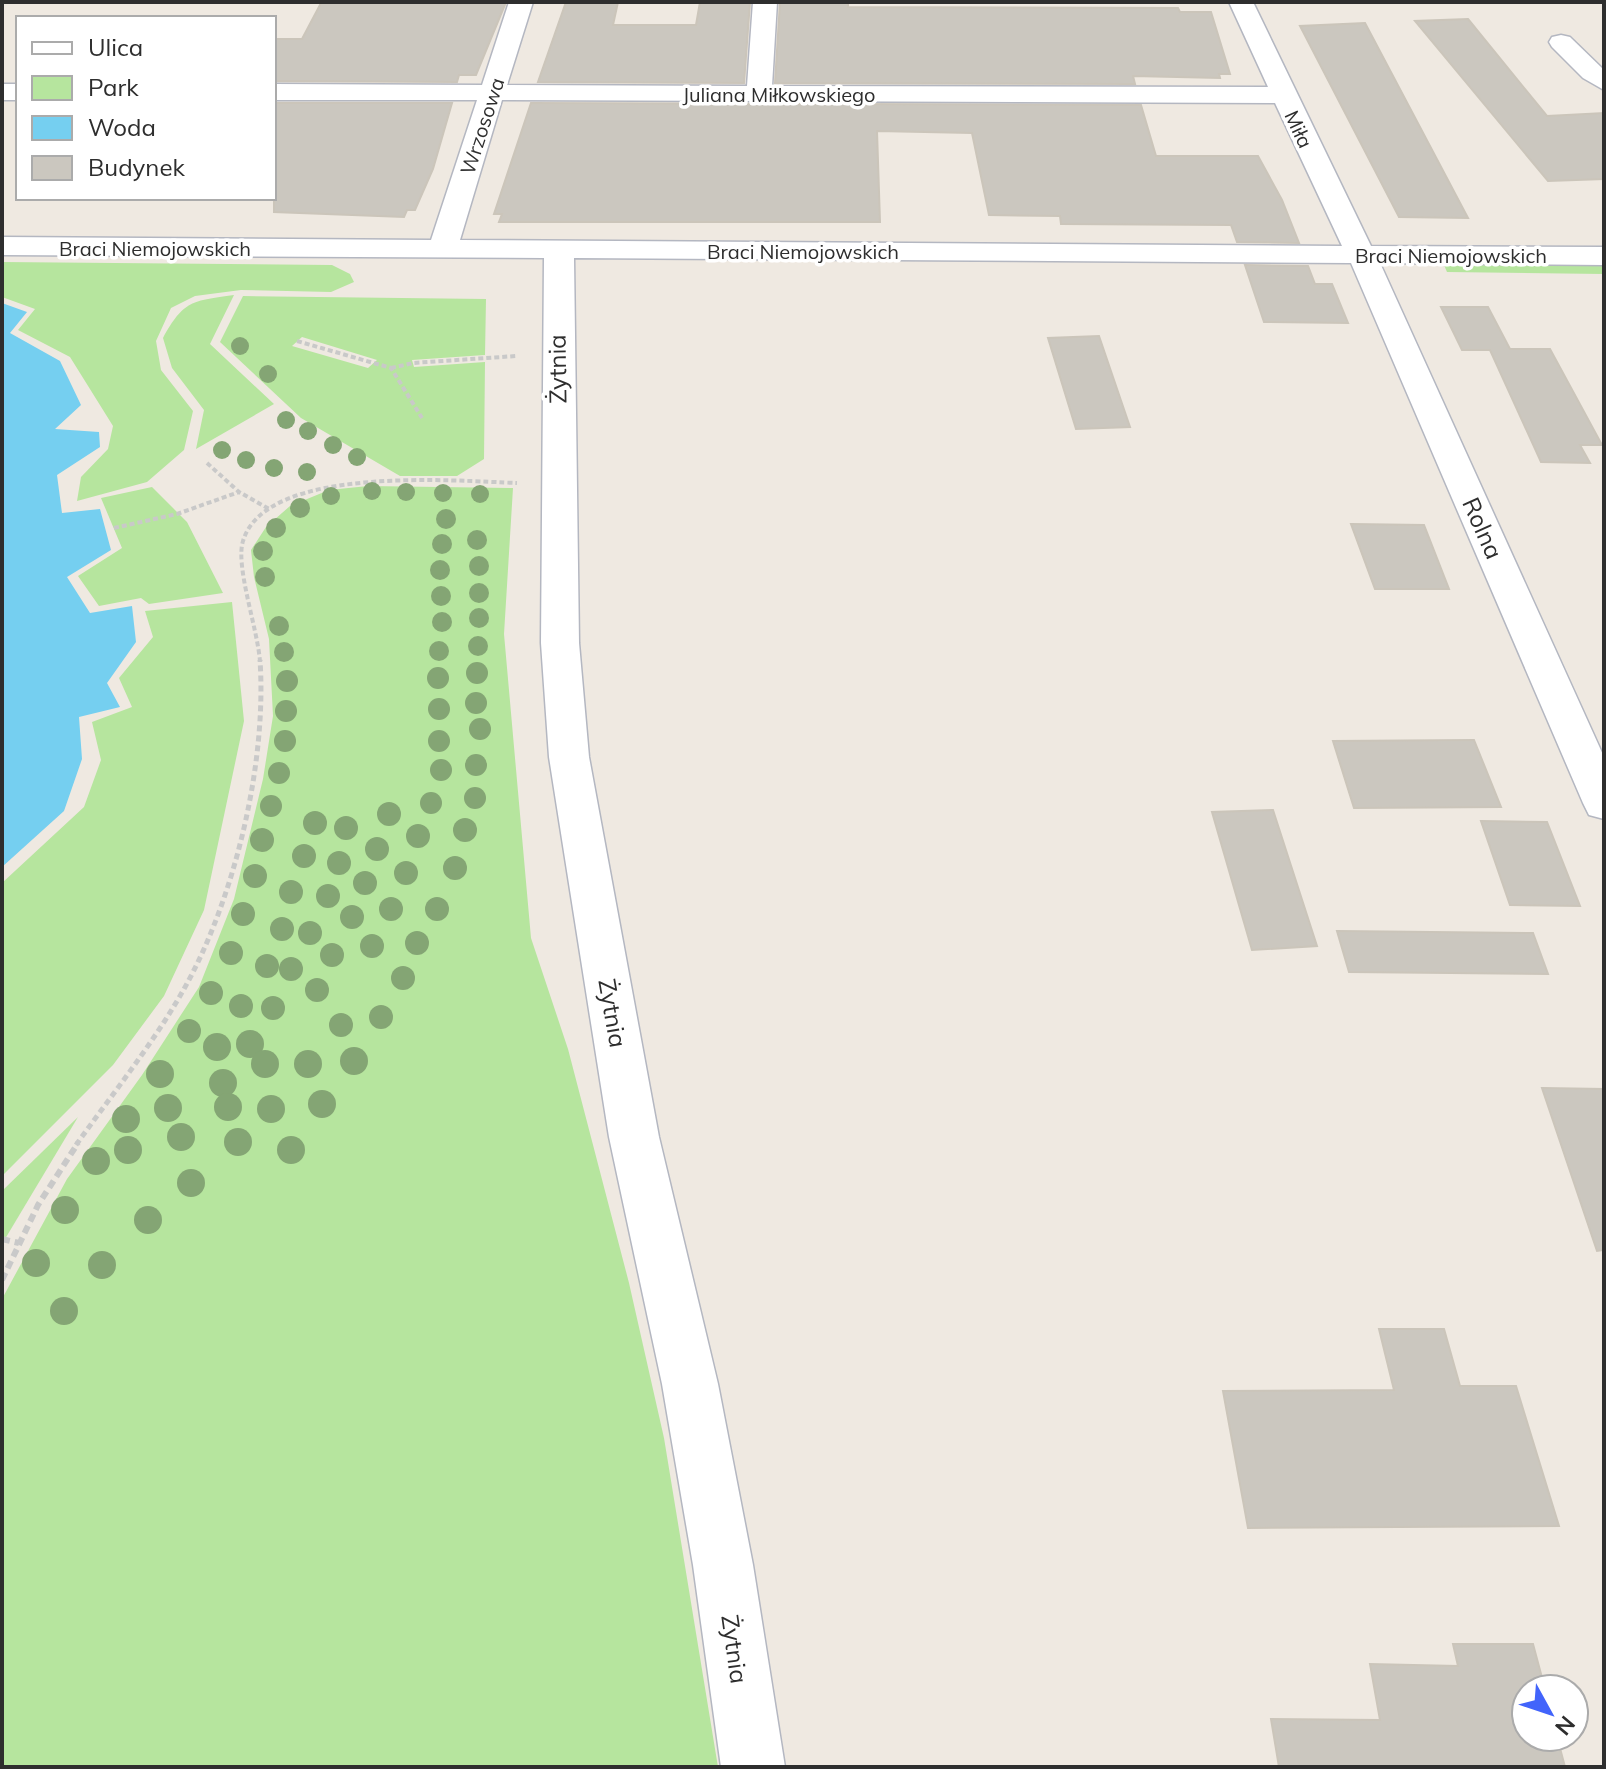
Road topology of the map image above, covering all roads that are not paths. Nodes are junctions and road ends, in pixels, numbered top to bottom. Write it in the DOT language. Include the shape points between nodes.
graph roads {
  1 [pos="521,2"];
  2 [pos="765,2"];
  3 [pos="1241,2"];
  4 [pos="1561,42"];
  5 [pos="1604,82"];
  6 [pos="276,92"];
  7 [pos="492,93"];
  8 [pos="759,94"];
  9 [pos="1283,95"];
  10 [pos="2,246"];
  11 [pos="559,249"];
  12 [pos="442,250"];
  13 [pos="1361,254"];
  14 [pos="1604,256"];
  15 [pos="1589,733"];
  16 [pos="1604,803"];
  17 [pos="753,1767"];
  1 -- 7 [label="street, Wrzosowa"];
  2 -- 8 [label="street"];
  3 -- 9 [label="street, Miła"];
  4 -- 5 [label="street"];
  6 -- 7 [label="street, Juliana Miłkowskiego"];
  7 -- 8 [label="street, Juliana Miłkowskiego"];
  7 -- 12 [label="street, Wrzosowa"];
  8 -- 9 [label="street, Juliana Miłkowskiego"];
  9 -- 13 [label="street, Miła"];
  10 -- 12 [label="street, Braci Niemojowskich"];
  11 -- 12 [label="street, Braci Niemojowskich"];
  11 -- 13 [label="street, Braci Niemojowskich"];
  11 -- 17 [label="street, Żytnia" via="560,657 569,757 634,1137 690,1384 723,1565"];
  13 -- 14 [label="street, Braci Niemojowskich"];
  13 -- 15 [label="street, Rolna"];
  15 -- 16 [label="street, Rolna"];
}
